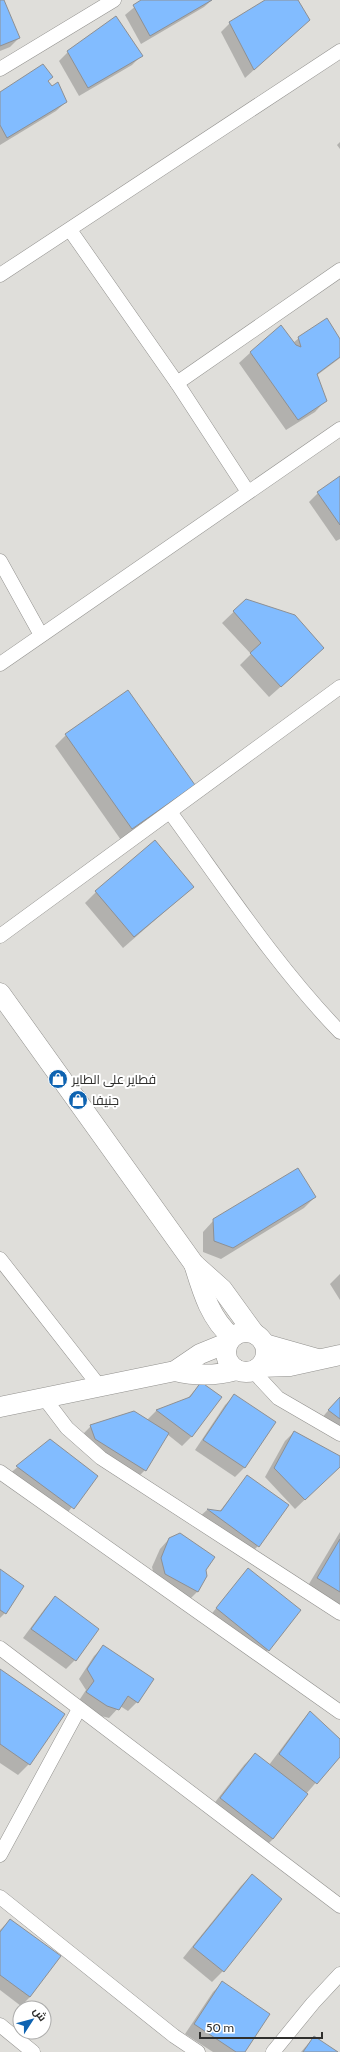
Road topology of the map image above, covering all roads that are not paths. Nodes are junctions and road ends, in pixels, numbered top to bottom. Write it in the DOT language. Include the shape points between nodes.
graph roads {
  1 [pos="114,0"];
  2 [pos="340,51"];
  3 [pos="0,69"];
  4 [pos="70,230"];
  5 [pos="340,270"];
  6 [pos="0,275"];
  7 [pos="177,384"];
  8 [pos="340,429"];
  9 [pos="248,492"];
  10 [pos="0,561"];
  11 [pos="41,635"];
  12 [pos="0,664"];
  13 [pos="340,687"];
  14 [pos="170,812"];
  15 [pos="0,936"];
  16 [pos="0,993"];
  17 [pos="340,1032"];
  18 [pos="0,1259"];
  19 [pos="194,1264"];
  20 [pos="260,1339"];
  21 [pos="230,1340"];
  22 [pos="340,1355"];
  23 [pos="320,1360"];
  24 [pos="250,1370"];
  25 [pos="175,1371"];
  26 [pos="100,1387"];
  27 [pos="45,1399"];
  28 [pos="2,1403"];
  29 [pos="340,1434"];
  30 [pos="0,1472"];
  31 [pos="340,1613"];
  32 [pos="0,1648"];
  33 [pos="79,1709"];
  34 [pos="340,1712"];
  35 [pos="0,1855"];
  36 [pos="0,1897"];
  37 [pos="340,1906"];
  38 [pos="338,1980"];
  39 [pos="0,2025"];
  40 [pos="33,2052"];
  41 [pos="198,2052"];
  42 [pos="273,2052"];
  1 -- 3 [label="street"];
  2 -- 4 [label="street"];
  4 -- 6 [label="street"];
  4 -- 7 [label="street"];
  5 -- 7 [label="street"];
  7 -- 9 [label="street"];
  8 -- 9 [label="street"];
  9 -- 11 [label="street"];
  10 -- 11 [label="street"];
  11 -- 12 [label="street"];
  13 -- 14 [label="street"];
  14 -- 15 [label="street"];
  14 -- 17 [label="street" via="290,974"];
  16 -- 19 [label="street"];
  18 -- 26 [label="street"];
  19 -- 20 [label="street" via="222,1289"];
  19 -- 21 [label="street" via="210,1306"];
  20 -- 21 [label="street" via="247,1331 239,1332"];
  20 -- 23 [label="street"];
  20 -- 24 [label="street" via="266,1353"];
  21 -- 24 [label="street" via="225,1351 230,1366"];
  21 -- 25 [label="street" via="200,1354"];
  22 -- 23 [label="street"];
  23 -- 24 [label="street"];
  24 -- 25 [label="street" via="200,1375"];
  24 -- 29 [label="street" via="278,1398"];
  25 -- 26 [label="street"];
  26 -- 27 [label="street"];
  27 -- 28 [label="street"];
  27 -- 31 [label="street" via="67,1428 101,1458"];
  30 -- 34 [label="street"];
  32 -- 33 [label="street"];
  33 -- 35 [label="street"];
  33 -- 37 [label="street"];
  36 -- 41 [label="street" via="174,2036"];
  38 -- 42 [label="street" via="313,2003"];
  39 -- 40 [label="street"];
}
